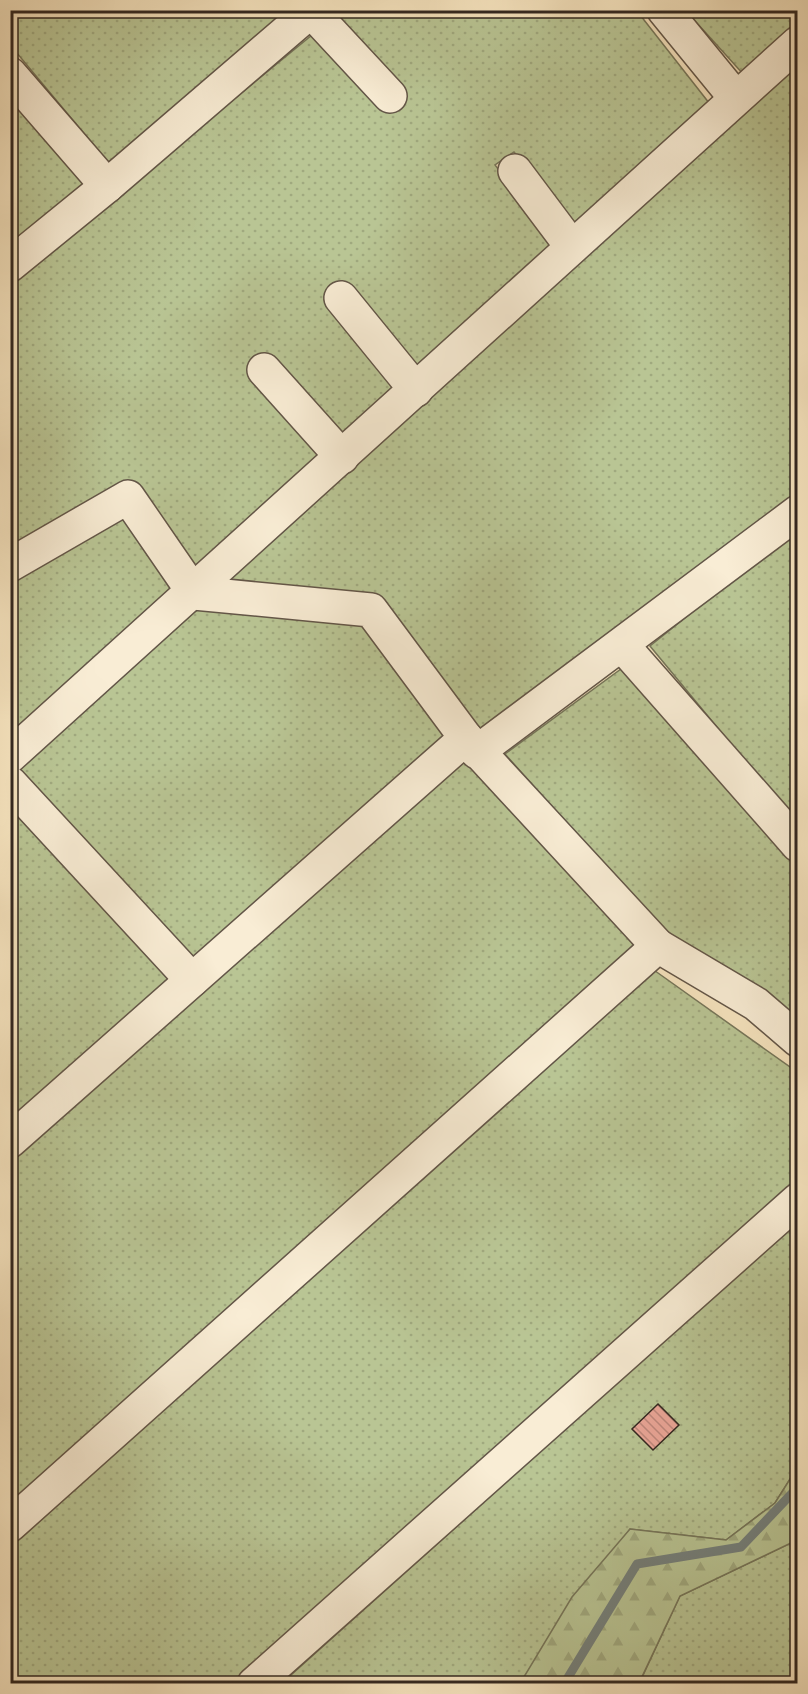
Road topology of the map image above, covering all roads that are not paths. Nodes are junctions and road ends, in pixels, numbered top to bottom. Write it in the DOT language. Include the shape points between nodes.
graph roads {
  1 [pos="664,10"];
  2 [pos="311,11"];
  3 [pos="798,43"];
  4 [pos="10,74"];
  5 [pos="390,96"];
  6 [pos="735,98"];
  7 [pos="515,171"];
  8 [pos="107,186"];
  9 [pos="572,247"];
  10 [pos="10,265"];
  11 [pos="341,298"];
  12 [pos="264,370"];
  13 [pos="416,390"];
  14 [pos="342,458"];
  15 [pos="798,512"];
  16 [pos="10,565"];
  17 [pos="194,593"];
  18 [pos="622,645"];
  19 [pos="472,745"];
  20 [pos="10,756"];
  21 [pos="10,783"];
  22 [pos="798,845"];
  23 [pos="658,946"];
  24 [pos="192,980"];
  25 [pos="798,1040"];
  26 [pos="10,1141"];
  27 [pos="798,1200"];
  28 [pos="10,1526"];
  29 [pos="254,1683"];
  1 -- 6 [label="lane"];
  2 -- 5 [label="lane"];
  2 -- 8 [label="lane"];
  3 -- 6 [label="lane"];
  4 -- 8 [label="lane"];
  6 -- 9 [label="lane"];
  7 -- 9 [label="lane"];
  8 -- 10 [label="lane"];
  9 -- 13 [label="lane"];
  11 -- 13 [label="lane"];
  12 -- 14 [label="lane"];
  13 -- 14 [label="lane"];
  14 -- 17 [label="lane"];
  15 -- 18 [label="lane"];
  16 -- 17 [label="lane" via="128,497"];
  17 -- 19 [label="lane" via="371,610"];
  17 -- 20 [label="lane"];
  18 -- 19 [label="lane"];
  18 -- 22 [label="lane"];
  19 -- 23 [label="lane"];
  19 -- 24 [label="lane"];
  21 -- 24 [label="lane"];
  23 -- 25 [label="lane" via="756,1004"];
  23 -- 28 [label="lane"];
  24 -- 26 [label="lane"];
  27 -- 29 [label="lane"];
}
